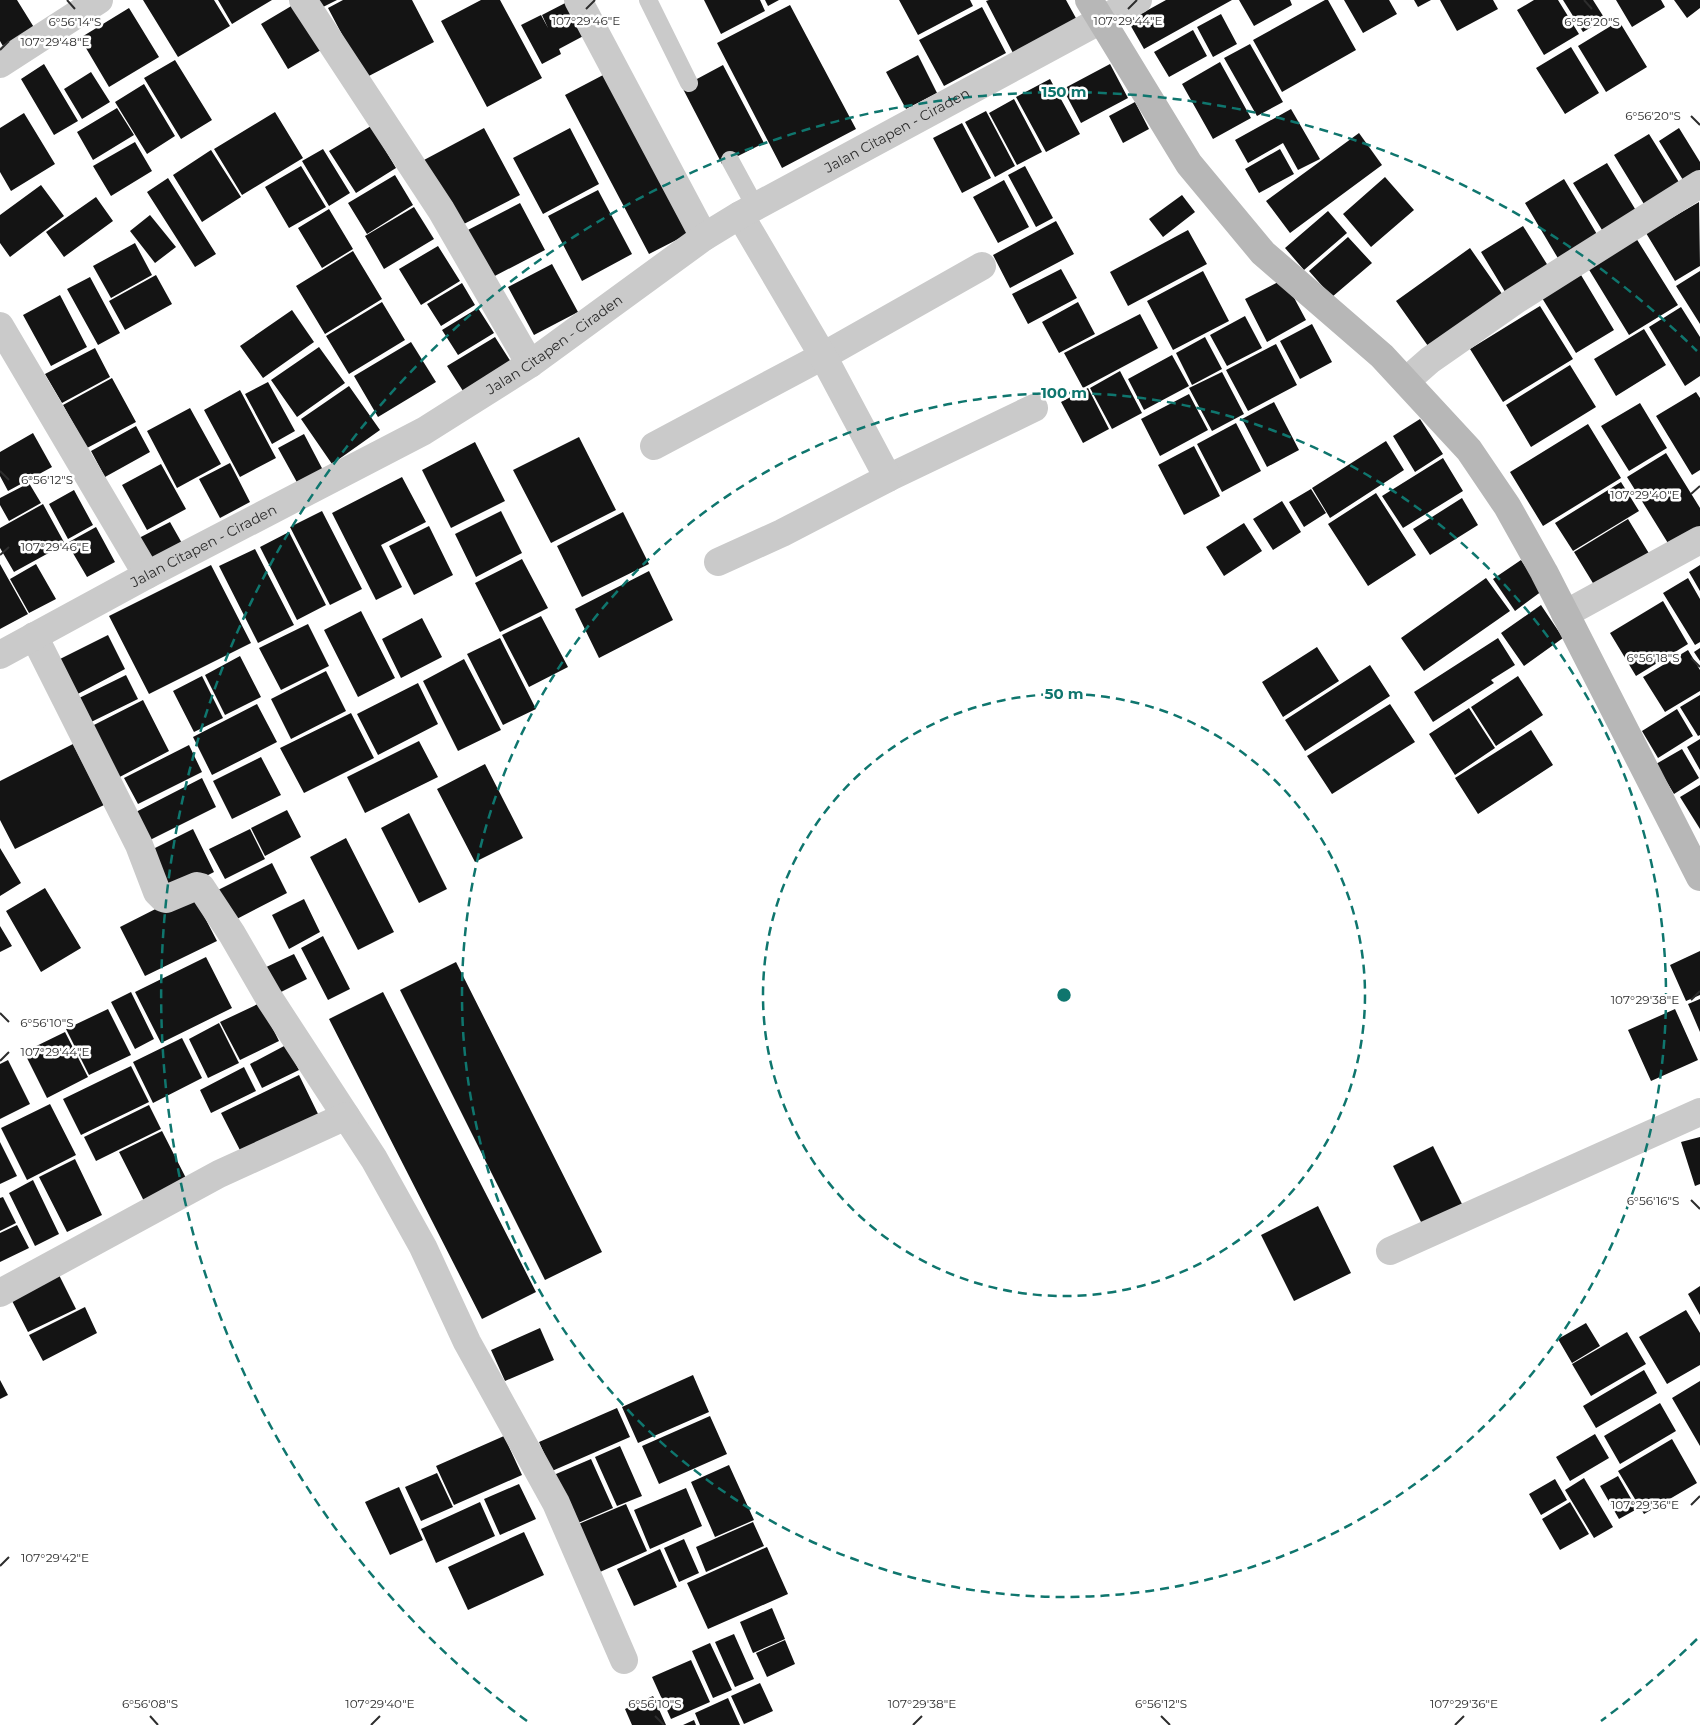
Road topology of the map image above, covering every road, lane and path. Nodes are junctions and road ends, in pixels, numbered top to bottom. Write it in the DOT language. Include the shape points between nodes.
graph roads {
  1 [pos="99,0"];
  2 [pos="303,0"];
  3 [pos="578,0"];
  4 [pos="648,0"];
  5 [pos="1138,0"];
  6 [pos="1095,10"];
  7 [pos="0,64"];
  8 [pos="689,83"];
  9 [pos="730,160"];
  10 [pos="1700,184"];
  11 [pos="748,210"];
  12 [pos="704,236"];
  13 [pos="982,266"];
  14 [pos="0,326"];
  15 [pos="823,356"];
  16 [pos="530,364"];
  17 [pos="1406,381"];
  18 [pos="1034,408"];
  19 [pos="654,446"];
  20 [pos="888,478"];
  21 [pos="1700,540"];
  22 [pos="718,562"];
  23 [pos="147,575"];
  24 [pos="1565,614"];
  25 [pos="34,636"];
  26 [pos="0,655"];
  27 [pos="1700,877"];
  28 [pos="1700,1112"];
  29 [pos="346,1116"];
  30 [pos="1390,1251"];
  31 [pos="0,1293"];
  32 [pos="624,1660"];
  1 -- 7 [label="street"];
  2 -- 16 [label="street" via="441,210"];
  3 -- 12 [label="street"];
  4 -- 8 [label="lane"];
  5 -- 6 [label="street, Jalan Citapen - Ciraden"];
  6 -- 11 [label="street, Jalan Citapen - Ciraden"];
  6 -- 17 [label="street" via="1189,164 1263,254 1382,356"];
  9 -- 11 [label="lane"];
  10 -- 17 [label="street" via="1516,300 1430,360"];
  11 -- 12 [label="street, Jalan Citapen - Ciraden"];
  11 -- 15 [label="street"];
  12 -- 16 [label="street, Jalan Citapen - Ciraden"];
  13 -- 15 [label="street"];
  14 -- 23 [label="street"];
  15 -- 19 [label="street"];
  15 -- 20 [label="street"];
  16 -- 23 [label="street, Jalan Citapen - Ciraden" via="424,431"];
  17 -- 24 [label="street" via="1469,450 1507,506"];
  18 -- 20 [label="street"];
  20 -- 22 [label="street"];
  21 -- 24 [label="street"];
  23 -- 25 [label="street, Jalan Citapen - Ciraden"];
  24 -- 27 [label="street"];
  25 -- 26 [label="street, Jalan Citapen - Ciraden"];
  25 -- 29 [label="street" via="140,845 157,892 166,899 201,887"];
  28 -- 30 [label="street"];
  29 -- 31 [label="street" via="219,1174"];
  29 -- 32 [label="street" via="423,1247 467,1342 556,1502"];
}
